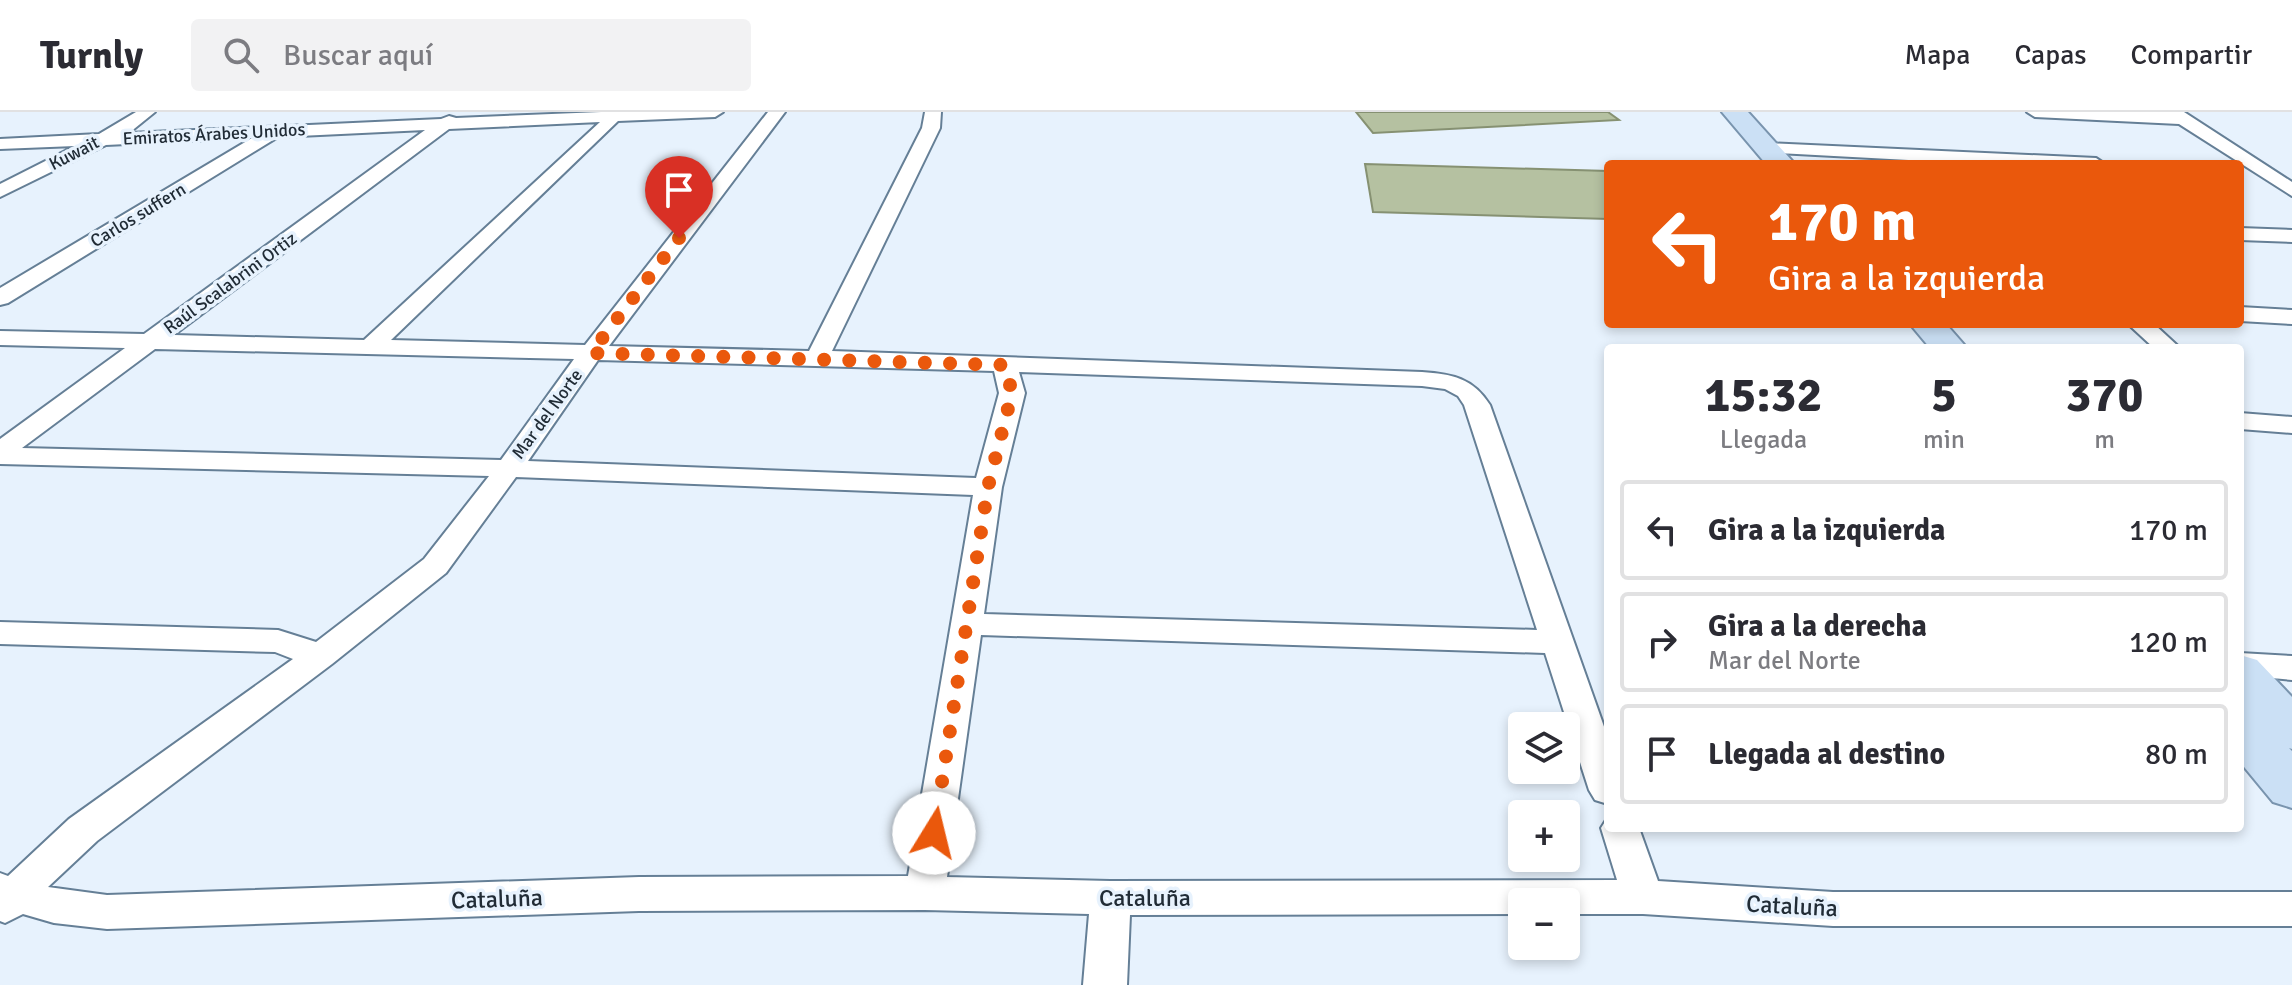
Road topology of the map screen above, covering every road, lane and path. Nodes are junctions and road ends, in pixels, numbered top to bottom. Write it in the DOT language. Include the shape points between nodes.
graph roads {
  1 [pos="147,112"];
  2 [pos="302,112"];
  3 [pos="715,112"];
  4 [pos="777,112"];
  5 [pos="933,112"];
  6 [pos="1714,112"];
  7 [pos="1734,112"];
  8 [pos="2035,112"];
  9 [pos="616,114"];
  10 [pos="2177,115"];
  11 [pos="452,118"];
  12 [pos="275,131"];
  13 [pos="102,139"];
  14 [pos="0,144"];
  15 [pos="1768,159"];
  16 [pos="1834,160"];
  17 [pos="2244,171"];
  18 [pos="2265,172"];
  19 [pos="2292,190"];
  20 [pos="0,191"];
  21 [pos="2244,234"];
  22 [pos="2292,236"];
  23 [pos="0,298"];
  24 [pos="2244,314"];
  25 [pos="2292,317"];
  26 [pos="1899,328"];
  27 [pos="1931,328"];
  28 [pos="2145,328"];
  29 [pos="0,338"];
  30 [pos="149,343"];
  31 [pos="1913,344"];
  32 [pos="1945,344"];
  33 [pos="2163,344"];
  34 [pos="370,347"];
  35 [pos="591,353"];
  36 [pos="817,358"];
  37 [pos="1005,365"];
  38 [pos="2245,417"];
  39 [pos="2292,425"];
  40 [pos="0,454"];
  41 [pos="507,468"];
  42 [pos="988,487"];
  43 [pos="966,624"];
  44 [pos="0,633"];
  45 [pos="1560,642"];
  46 [pos="320,656"];
  47 [pos="2244,664"];
  48 [pos="2292,668"];
  49 [pos="2244,676"];
  50 [pos="2292,730"];
  51 [pos="2244,732"];
  52 [pos="1604,778"];
  53 [pos="2292,787"];
  54 [pos="1621,832"];
  55 [pos="925,893"];
  56 [pos="1643,897"];
  57 [pos="6,898"];
  58 [pos="1110,898"];
  59 [pos="2292,909"];
  60 [pos="1105,985"];
  1 -- 13 [label="street, Kuwait"];
  2 -- 12 [label="street, Carlos suffern"];
  3 -- 9 [label="street, Emiratos Árabes Unidos"];
  4 -- 35 [label="street, Mar del Norte"];
  5 -- 36 [label="street" via="931,128"];
  6 -- 15 [label="main road"];
  7 -- 15 [label="main road"];
  8 -- 10 [label="street"];
  9 -- 11 [label="street, Emiratos Árabes Unidos"];
  9 -- 34 [label="street"];
  10 -- 18 [label="street"];
  11 -- 12 [label="street, Emiratos Árabes Unidos"];
  11 -- 30 [label="street, Raúl Scalabrini Ortiz"];
  12 -- 13 [label="street, Emiratos Árabes Unidos"];
  12 -- 23 [label="street, Carlos suffern"];
  13 -- 14 [label="street, Emiratos Árabes Unidos"];
  13 -- 20 [label="street, Kuwait"];
  15 -- 16 [label="street"];
  17 -- 18 [label="street"];
  18 -- 19 [label="street"];
  21 -- 22 [label="street"];
  24 -- 25 [label="street"];
  26 -- 31 [label="main road"];
  27 -- 32 [label="main road"];
  28 -- 33 [label="street"];
  29 -- 30 [label="street"];
  30 -- 34 [label="street"];
  30 -- 40 [label="street, Raúl Scalabrini Ortiz"];
  34 -- 35 [label="street"];
  35 -- 36 [label="street"];
  35 -- 41 [label="street, Mar del Norte"];
  36 -- 37 [label="street"];
  37 -- 42 [label="street" via="1012,393"];
  37 -- 45 [label="street" via="1457,383 1477,405"];
  38 -- 39 [label="street"];
  40 -- 41 [label="street"];
  41 -- 42 [label="street"];
  41 -- 46 [label="street, Mar del Norte" via="435,566"];
  42 -- 43 [label="street"];
  43 -- 45 [label="street"];
  43 -- 55 [label="street"];
  44 -- 46 [label="street" via="278,641"];
  45 -- 52 [label="street"];
  46 -- 57 [label="street, Mar del Norte" via="83,830"];
  47 -- 48 [label="street"];
  49 -- 50 [label="main road"];
  51 -- 53 [label="main road"];
  54 -- 56 [label="street"];
  55 -- 57 [label="street, Cataluña" via="639,894 150,912 107,912"];
  55 -- 58 [label="street, Cataluña"];
  56 -- 58 [label="street, Cataluña"];
  56 -- 59 [label="street, Cataluña" via="1833,909"];
  58 -- 60 [label="street"];
}
